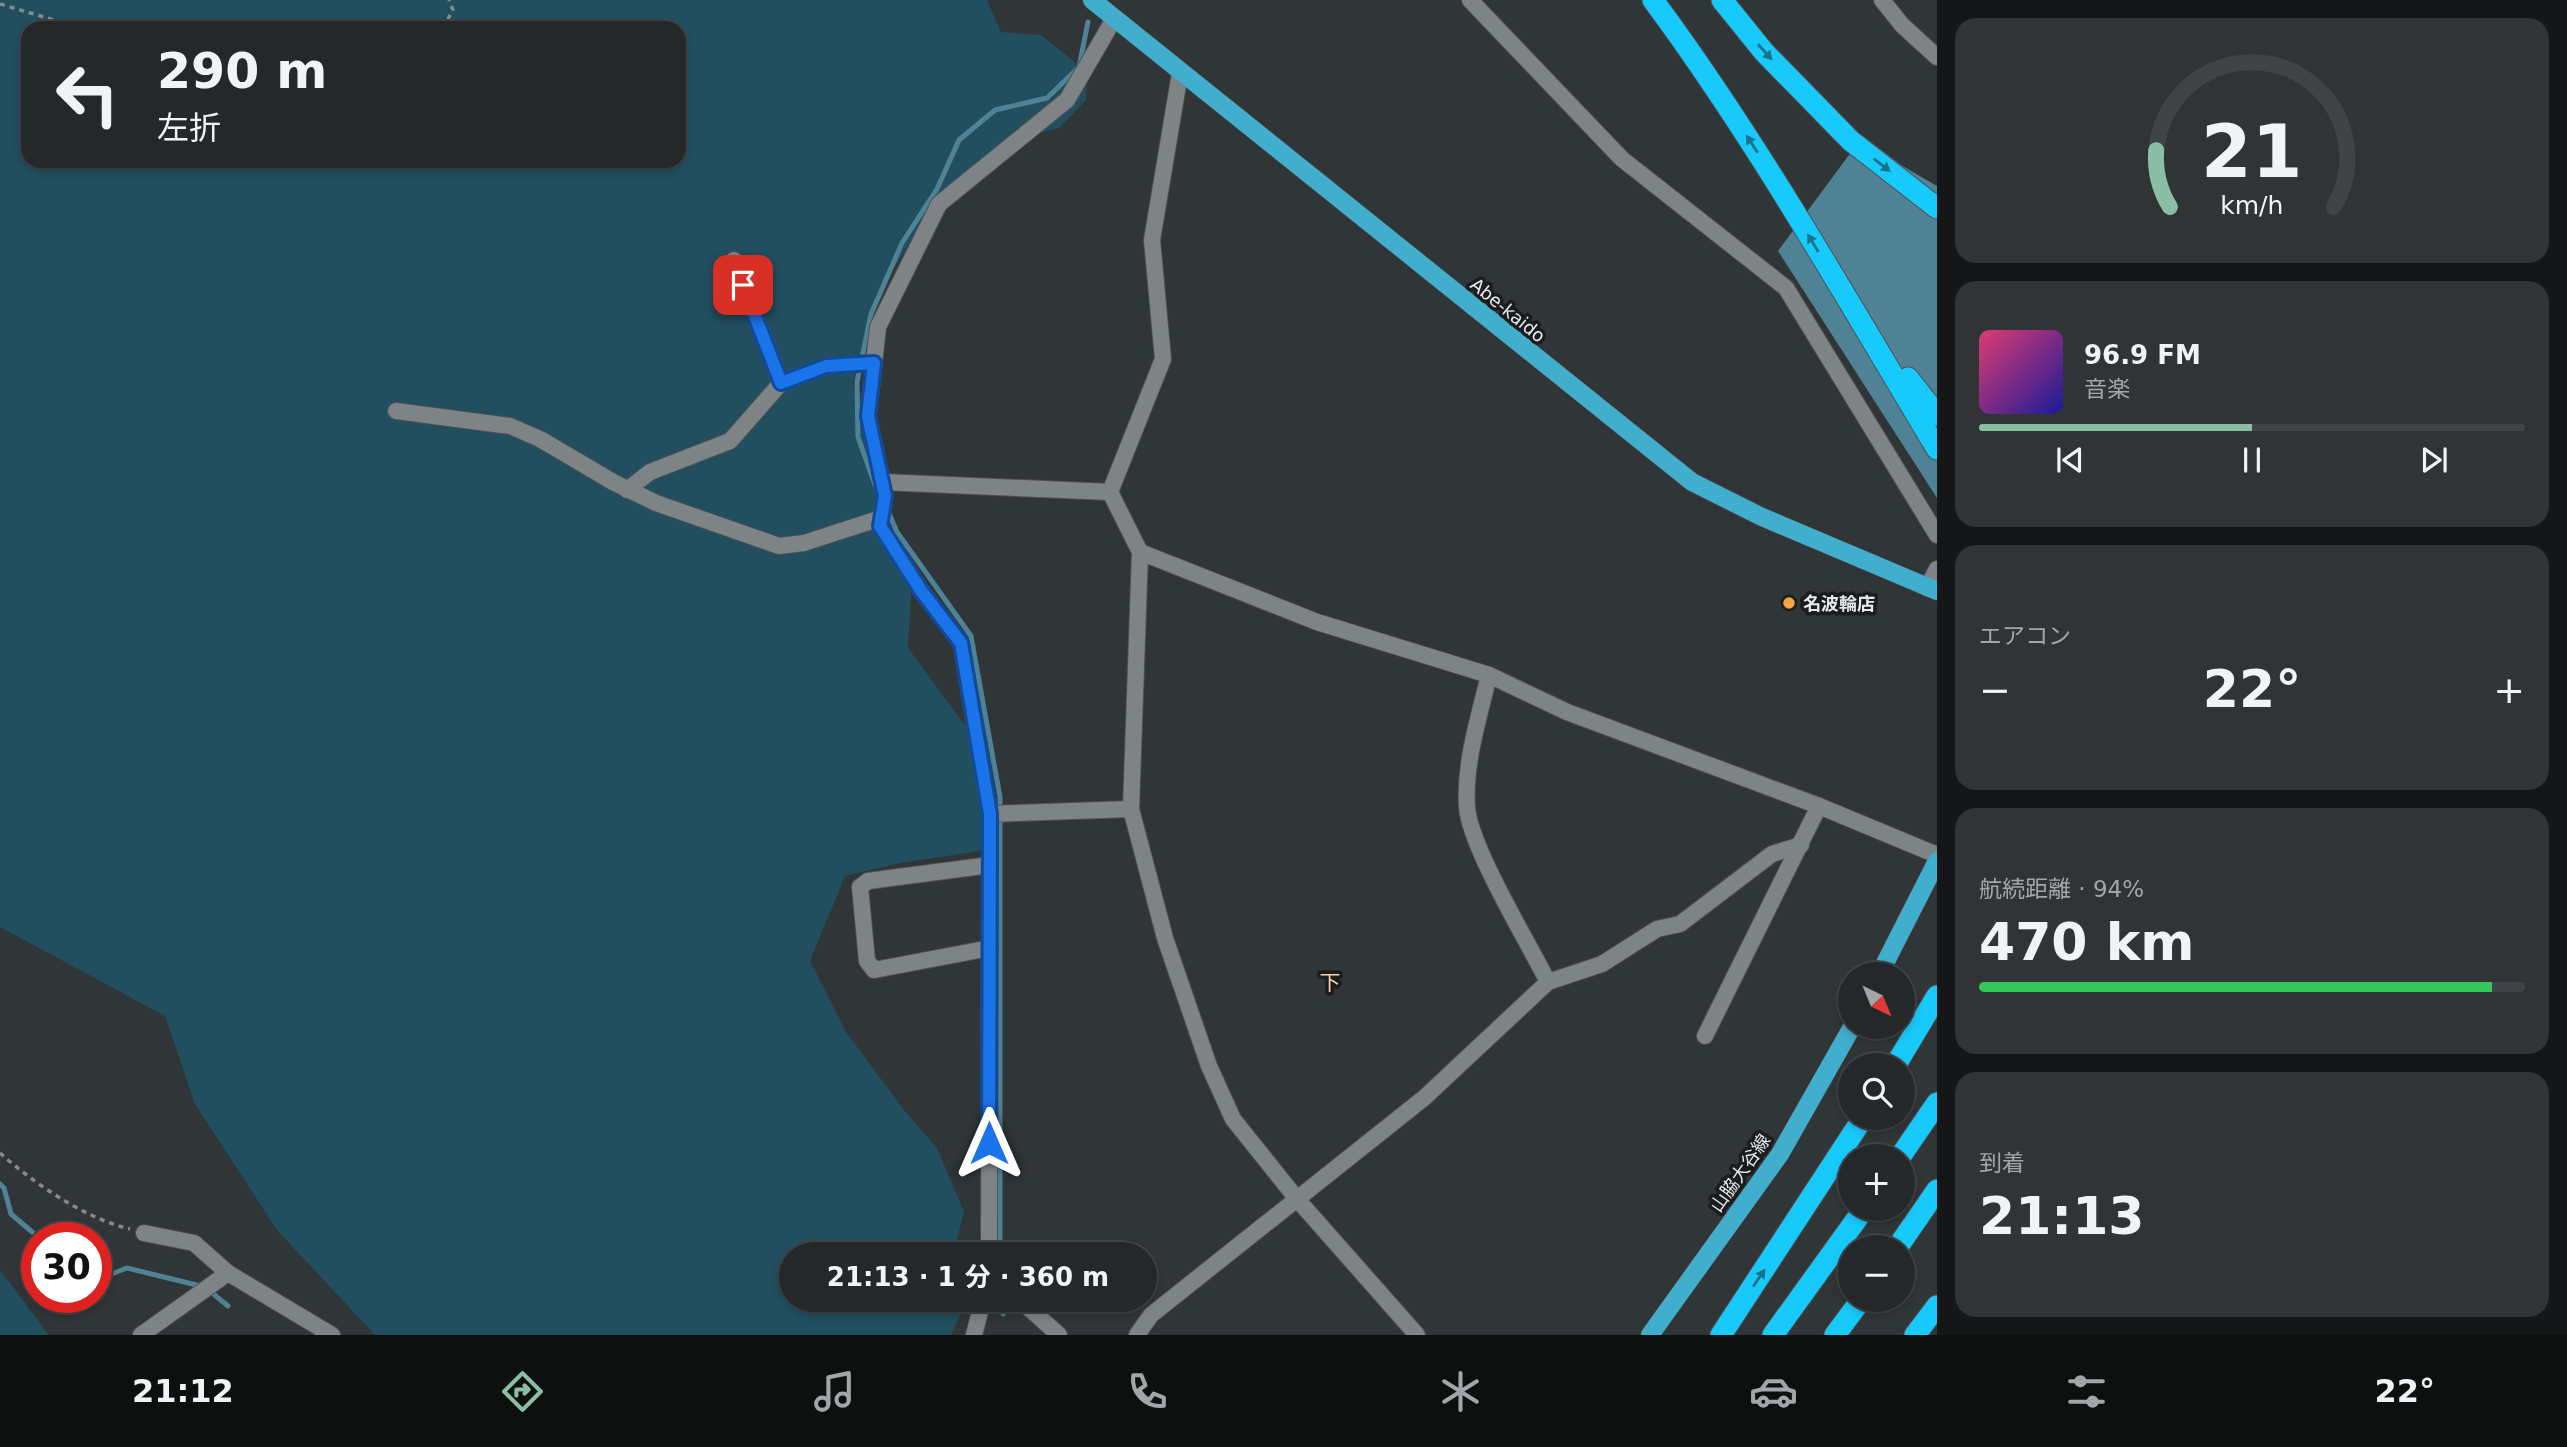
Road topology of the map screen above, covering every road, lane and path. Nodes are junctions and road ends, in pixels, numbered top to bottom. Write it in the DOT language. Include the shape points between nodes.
graph roads {
  1 [pos="449,0"];
  2 [pos="1092,0"];
  3 [pos="1470,0"];
  4 [pos="1653,0"];
  5 [pos="1722,0"];
  6 [pos="1882,0"];
  7 [pos="0,4"];
  8 [pos="1114,19"];
  9 [pos="57,21"];
  10 [pos="447,21"];
  11 [pos="1937,57"];
  12 [pos="1180,73"];
  13 [pos="1913,188"];
  14 [pos="1937,200"];
  15 [pos="1937,208"];
  16 [pos="734,261"];
  17 [pos="1838,285"];
  18 [pos="873,363"];
  19 [pos="781,383"];
  20 [pos="396,411"];
  21 [pos="1937,415"];
  22 [pos="1937,449"];
  23 [pos="882,482"];
  24 [pos="627,490"];
  25 [pos="1110,492"];
  26 [pos="881,518"];
  27 [pos="1937,535"];
  28 [pos="1140,552"];
  29 [pos="1937,569"];
  30 [pos="1932,589"];
  31 [pos="1489,675"];
  32 [pos="1819,806"];
  33 [pos="1131,809"];
  34 [pos="990,814"];
  35 [pos="1801,845"];
  36 [pos="1937,855"];
  37 [pos="1937,861"];
  38 [pos="990,865"];
  39 [pos="990,948"];
  40 [pos="1886,962"];
  41 [pos="1548,982"];
  42 [pos="1937,996"];
  43 [pos="1705,1036"];
  44 [pos="1845,1040"];
  45 [pos="1903,1053"];
  46 [pos="1937,1103"];
  47 [pos="1855,1130"];
  48 [pos="1909,1144"];
  49 [pos="0,1153"];
  50 [pos="1937,1190"];
  51 [pos="1297,1199"];
  52 [pos="1855,1221"];
  53 [pos="144,1233"];
  54 [pos="1906,1235"];
  55 [pos="989,1242"];
  56 [pos="228,1273"];
  57 [pos="1937,1306"];
  58 [pos="981,1312"];
  59 [pos="1033,1312"];
  60 [pos="1852,1312"];
  61 [pos="1916,1334"];
  62 [pos="141,1335"];
  63 [pos="332,1335"];
  64 [pos="974,1335"];
  65 [pos="1059,1335"];
  66 [pos="1137,1335"];
  67 [pos="1417,1335"];
  68 [pos="1650,1335"];
  69 [pos="1721,1335"];
  70 [pos="1773,1335"];
  71 [pos="1835,1335"];
  1 -- 10 [label="path" via="453,10"];
  2 -- 8 [label="main road, Abe-kaido"];
  3 -- 27 [label="street" via="1622,159 1786,288"];
  17 -- 4 [label="highway, one-way" via="1789,202"];
  5 -- 13 [label="highway, one-way" via="1764,52 1851,141"];
  6 -- 11 [label="street"];
  7 -- 9 [label="path"];
  8 -- 12 [label="main road, Abe-kaido"];
  8 -- 18 [label="street" via="1067,100 939,204 878,327"];
  12 -- 25 [label="street" via="1152,240 1163,359"];
  12 -- 30 [label="main road, Abe-kaido" via="1692,482"];
  13 -- 14 [label="highway"];
  13 -- 15 [label="highway"];
  16 -- 19 [label="street"];
  17 -- 21 [label="highway"];
  17 -- 22 [label="highway"];
  18 -- 19 [label="street" via="826,366"];
  18 -- 23 [label="street" via="868,416"];
  19 -- 24 [label="street" via="730,440 650,472"];
  20 -- 24 [label="street" via="510,426"];
  23 -- 25 [label="street"];
  23 -- 26 [label="street"];
  24 -- 26 [label="street" via="779,546 804,543"];
  25 -- 28 [label="street"];
  26 -- 34 [label="street" via="880,526 922,592 961,643"];
  28 -- 31 [label="street" via="1317,622"];
  28 -- 33 [label="street"];
  29 -- 30 [label="street"];
  31 -- 32 [label="street" via="1567,712"];
  31 -- 41 [label="street" via="1468,767 1467,810 1478,843"];
  32 -- 35 [label="street"];
  32 -- 36 [label="street"];
  33 -- 34 [label="street"];
  33 -- 51 [label="street" via="1165,938 1209,1066 1233,1119"];
  34 -- 38 [label="street"];
  35 -- 41 [label="street" via="1772,854 1680,924 1657,929 1602,964"];
  35 -- 43 [label="street"];
  37 -- 40 [label="main road"];
  38 -- 39 [label="street"];
  38 -- 39 [label="street" via="868,881 860,887 867,961 874,970"];
  39 -- 55 [label="street"];
  41 -- 51 [label="street" via="1424,1098"];
  42 -- 45 [label="highway"];
  44 -- 68 [label="main road, 山脇大谷線" via="1780,1154"];
  46 -- 48 [label="highway"];
  69 -- 47 [label="highway, one-way"];
  49 -- 53 [label="path" via="22,1172 88,1212 115,1226"];
  50 -- 54 [label="highway"];
  51 -- 66 [label="street" via="1151,1315"];
  51 -- 67 [label="street"];
  52 -- 70 [label="highway"];
  53 -- 56 [label="street" via="194,1243"];
  56 -- 62 [label="street"];
  56 -- 63 [label="street"];
  57 -- 61 [label="highway"];
  58 -- 64 [label="street"];
  59 -- 65 [label="street"];
  60 -- 71 [label="highway"];
}
